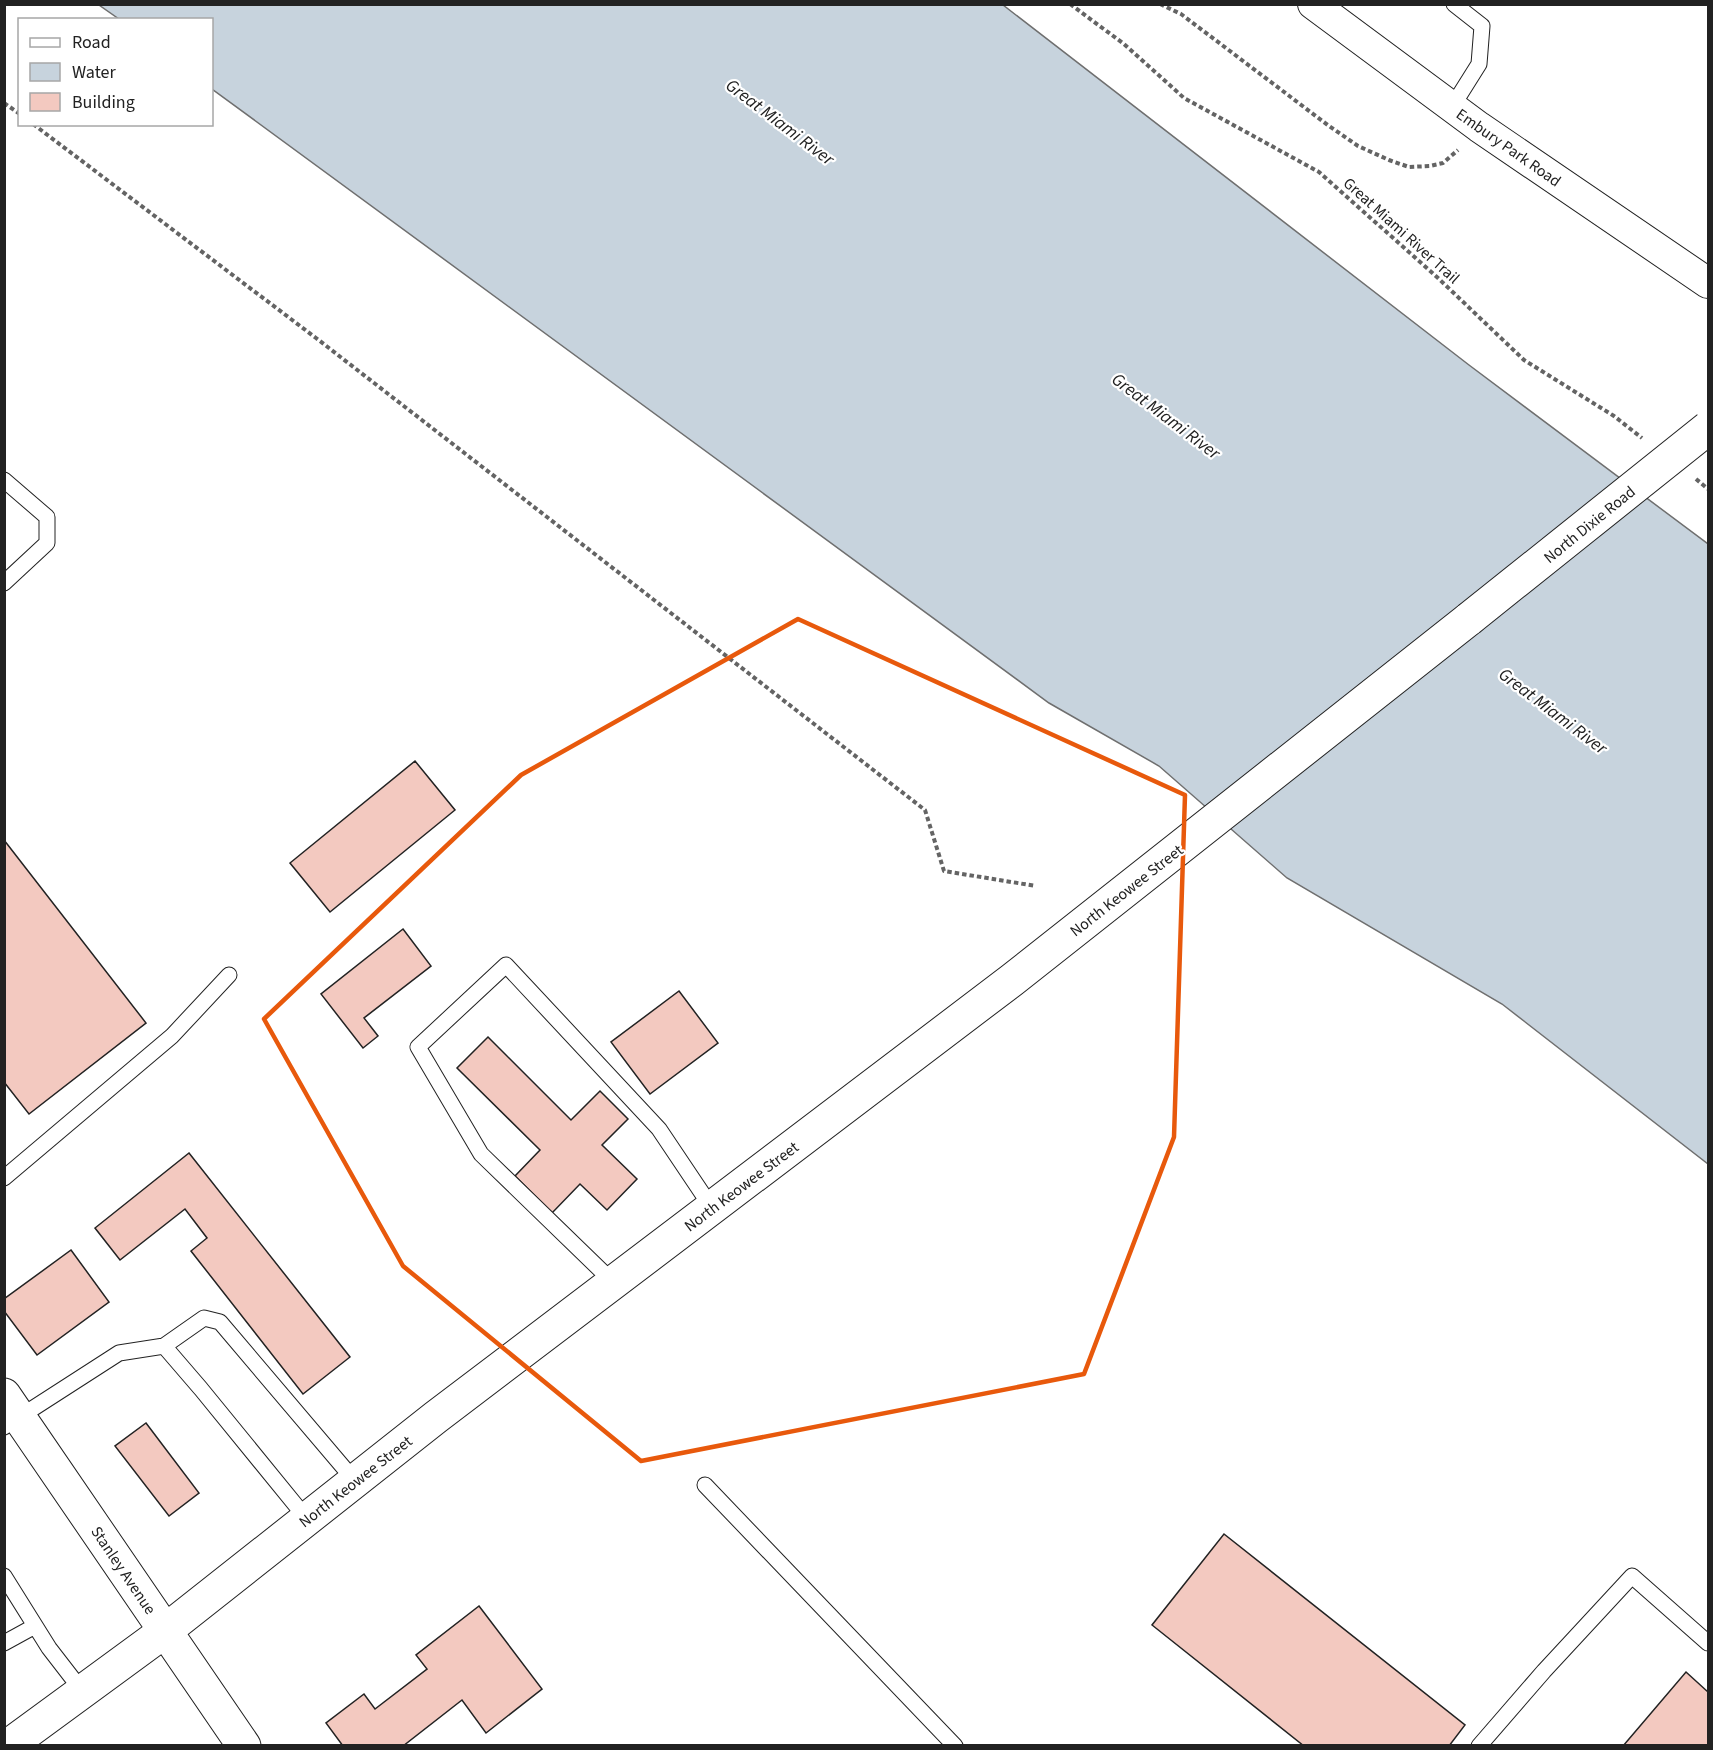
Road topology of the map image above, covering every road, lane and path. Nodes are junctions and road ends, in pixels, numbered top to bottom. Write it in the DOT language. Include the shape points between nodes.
graph roads {
  1 [pos="1070,4"];
  2 [pos="1160,4"];
  3 [pos="1313,4"];
  4 [pos="1454,4"];
  5 [pos="4,103"];
  6 [pos="1452,107"];
  7 [pos="18,113"];
  8 [pos="36,126"];
  9 [pos="1479,127"];
  10 [pos="1708,283"];
  11 [pos="1708,428"];
  12 [pos="1642,438"];
  13 [pos="1689,474"];
  14 [pos="4,480"];
  15 [pos="1708,489"];
  16 [pos="4,583"];
  17 [pos="1469,619"];
  18 [pos="1036,886"];
  19 [pos="229,975"];
  20 [pos="7,1170"];
  21 [pos="712,1208"];
  22 [pos="614,1283"];
  23 [pos="164,1346"];
  24 [pos="10,1413"];
  25 [pos="355,1481"];
  26 [pos="705,1485"];
  27 [pos="308,1519"];
  28 [pos="6,1582"];
  29 [pos="35,1626"];
  30 [pos="165,1630"];
  31 [pos="4,1643"];
  32 [pos="1708,1643"];
  33 [pos="83,1692"];
  34 [pos="8,1746"];
  35 [pos="243,1746"];
  36 [pos="955,1746"];
  37 [pos="1479,1746"];
  1 -- 12 [label="path, Great Miami River Trail" via="1124,44 1184,98 1319,172 1524,360"];
  2 -- 9 [label="path" via="1181,14 1358,146 1389,160 1409,167 1443,163"];
  3 -- 6 [label="street, Embury Park Road"];
  4 -- 6 [label="lane" via="1482,27 1479,64"];
  5 -- 7 [label="path"];
  6 -- 9 [label="street, Embury Park Road"];
  8 -- 18 [label="path" via="925,810 944,871"];
  9 -- 10 [label="street, Embury Park Road"];
  11 -- 17 [label="main road, North Dixie Road, bridge"];
  13 -- 15 [label="path"];
  14 -- 16 [label="lane" via="47,518 47,543"];
  17 -- 21 [label="main road, North Keowee Street" via="1012,980"];
  19 -- 20 [label="lane" via="172,1036"];
  21 -- 22 [label="main road, North Keowee Street"];
  21 -- 22 [label="lane" via="659,1129 506,965 418,1047 481,1154"];
  22 -- 25 [label="main road, North Keowee Street"];
  23 -- 24 [label="lane" via="119,1353"];
  23 -- 25 [label="lane" via="204,1318 220,1322"];
  23 -- 27 [label="lane"];
  24 -- 30 [label="main road, Stanley Avenue"];
  25 -- 27 [label="main road, North Keowee Street"];
  26 -- 36 [label="lane"];
  27 -- 30 [label="main road, North Keowee Street"];
  28 -- 29 [label="lane"];
  29 -- 31 [label="lane"];
  29 -- 33 [label="lane"];
  30 -- 33 [label="main road, North Keowee Street"];
  30 -- 35 [label="main road, Stanley Avenue"];
  32 -- 37 [label="lane" via="1632,1576"];
  33 -- 34 [label="main road, North Keowee Street"];
}
